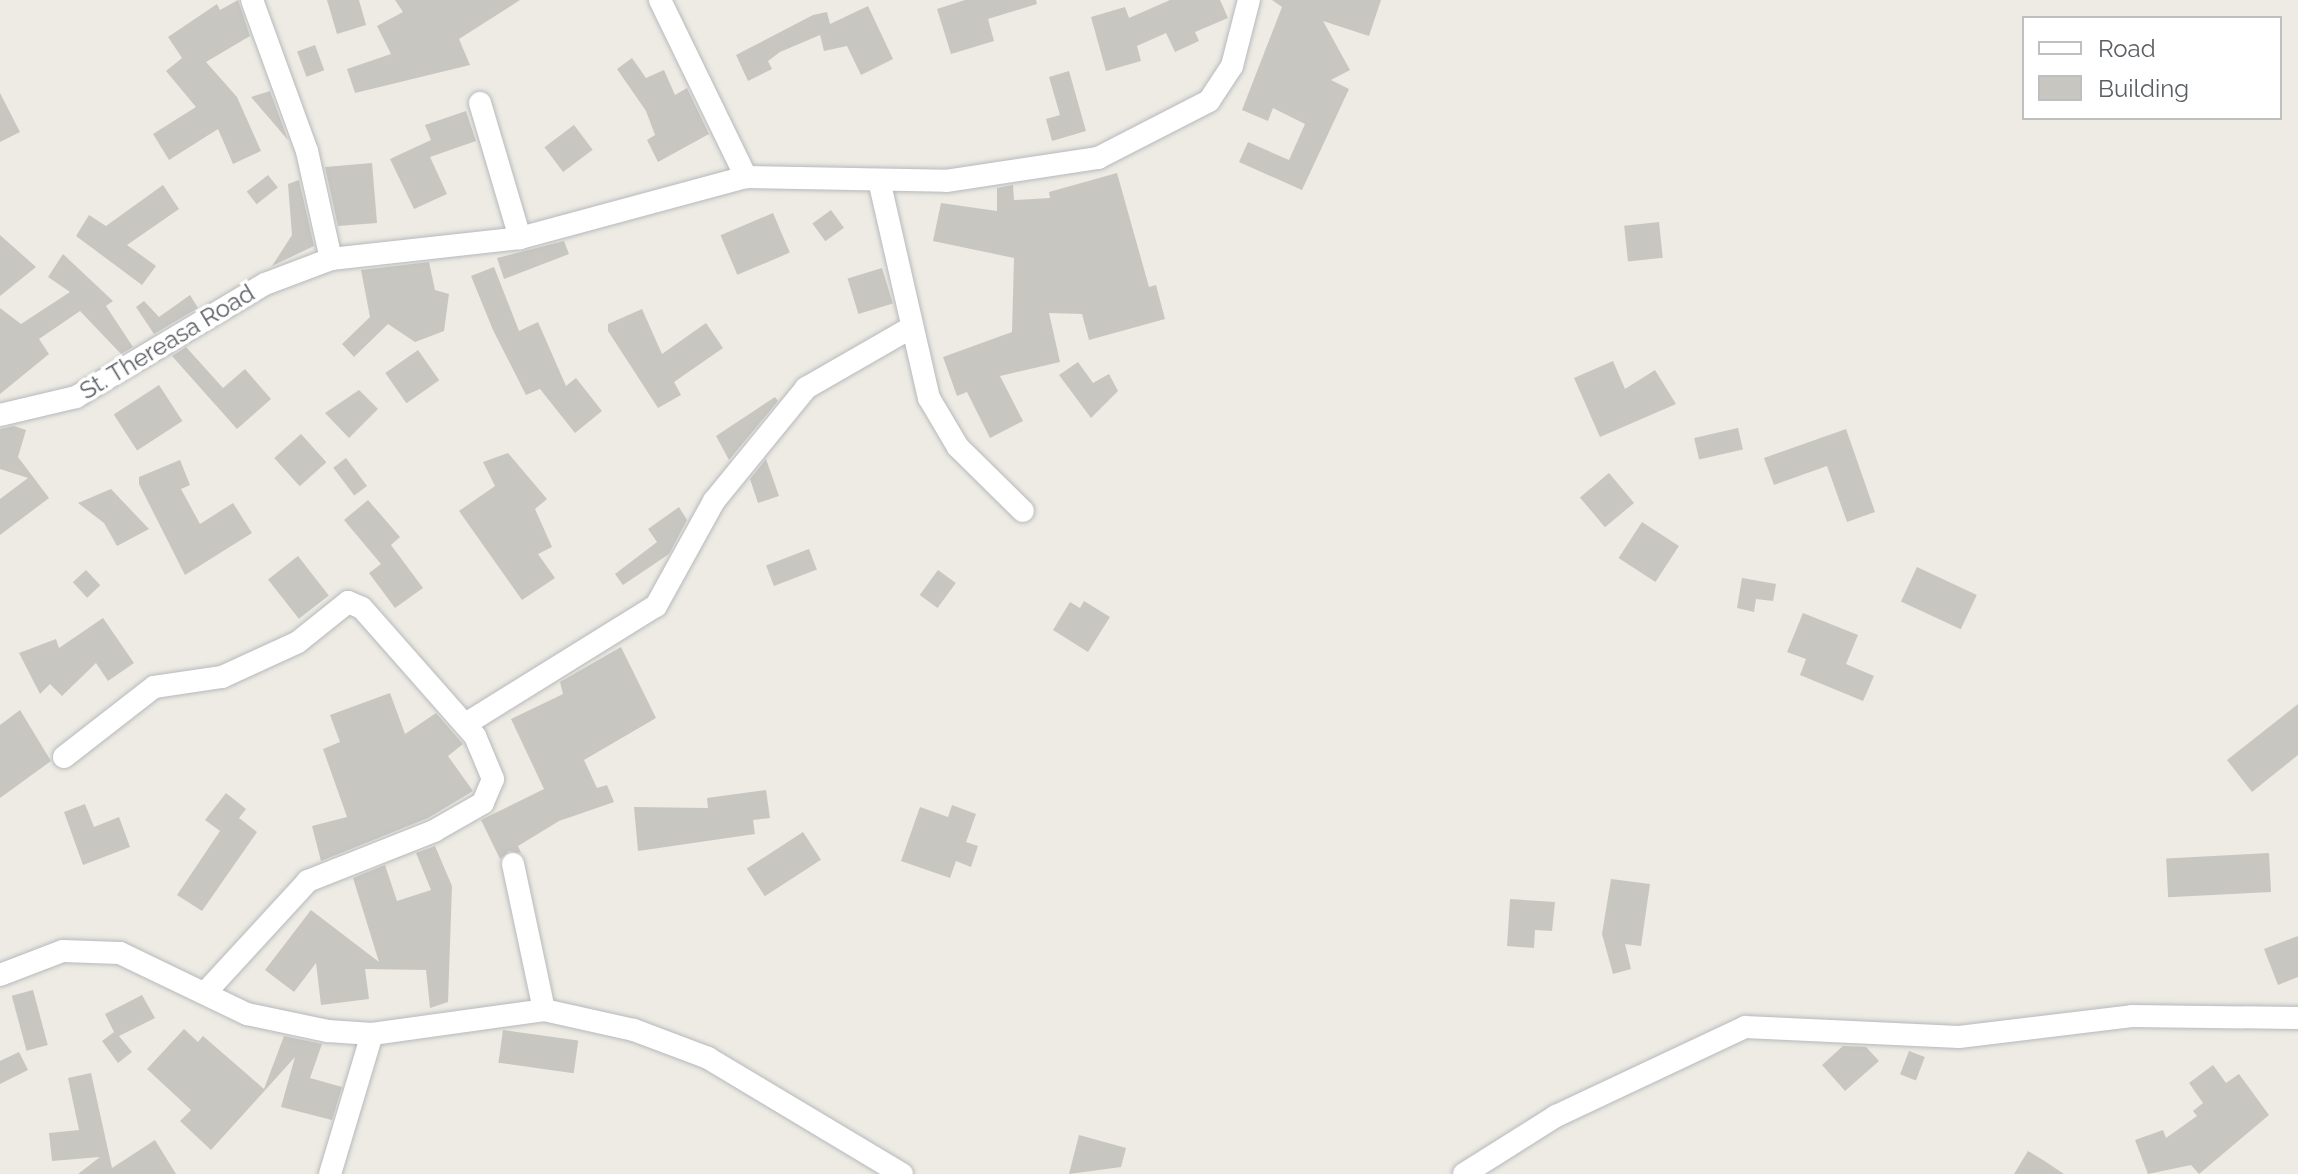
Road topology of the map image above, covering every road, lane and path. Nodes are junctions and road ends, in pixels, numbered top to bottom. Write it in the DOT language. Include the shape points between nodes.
graph roads {
  1 [pos="252,0"];
  2 [pos="660,0"];
  3 [pos="1249,0"];
  4 [pos="480,103"];
  5 [pos="746,177"];
  6 [pos="879,180"];
  7 [pos="520,238"];
  8 [pos="331,259"];
  9 [pos="907,330"];
  10 [pos="0,415"];
  11 [pos="1023,511"];
  12 [pos="467,723"];
  13 [pos="64,757"];
  14 [pos="513,864"];
  15 [pos="0,975"];
  16 [pos="207,991"];
  17 [pos="544,1010"];
  18 [pos="2298,1018"];
  19 [pos="372,1034"];
  20 [pos="330,1174"];
  21 [pos="902,1174"];
  22 [pos="1464,1174"];
  1 -- 8 [label="street" via="307,151"];
  2 -- 5 [label="street"];
  3 -- 6 [label="street, St. Thereasa Road" via="1232,66 1209,101 1132,145 1065,167"];
  4 -- 7 [label="street"];
  5 -- 6 [label="street, St. Thereasa Road"];
  5 -- 7 [label="street, St. Thereasa Road"];
  6 -- 9 [label="street"];
  7 -- 8 [label="street, St. Thereasa Road"];
  8 -- 10 [label="street, St. Thereasa Road" via="265,284 76,397"];
  9 -- 11 [label="street" via="939,419"];
  9 -- 12 [label="street" via="806,388 714,501 656,606"];
  12 -- 13 [label="street" via="348,602 298,642 222,677 154,687"];
  12 -- 16 [label="street" via="493,779 483,803 434,831 308,881"];
  14 -- 17 [label="street"];
  15 -- 16 [label="street" via="63,951 120,953"];
  16 -- 19 [label="street" via="271,1023"];
  17 -- 19 [label="street"];
  17 -- 21 [label="street" via="634,1030 708,1058"];
  18 -- 22 [label="street" via="2132,1016 1959,1037 1745,1027 1556,1116"];
  19 -- 20 [label="street"];
}
